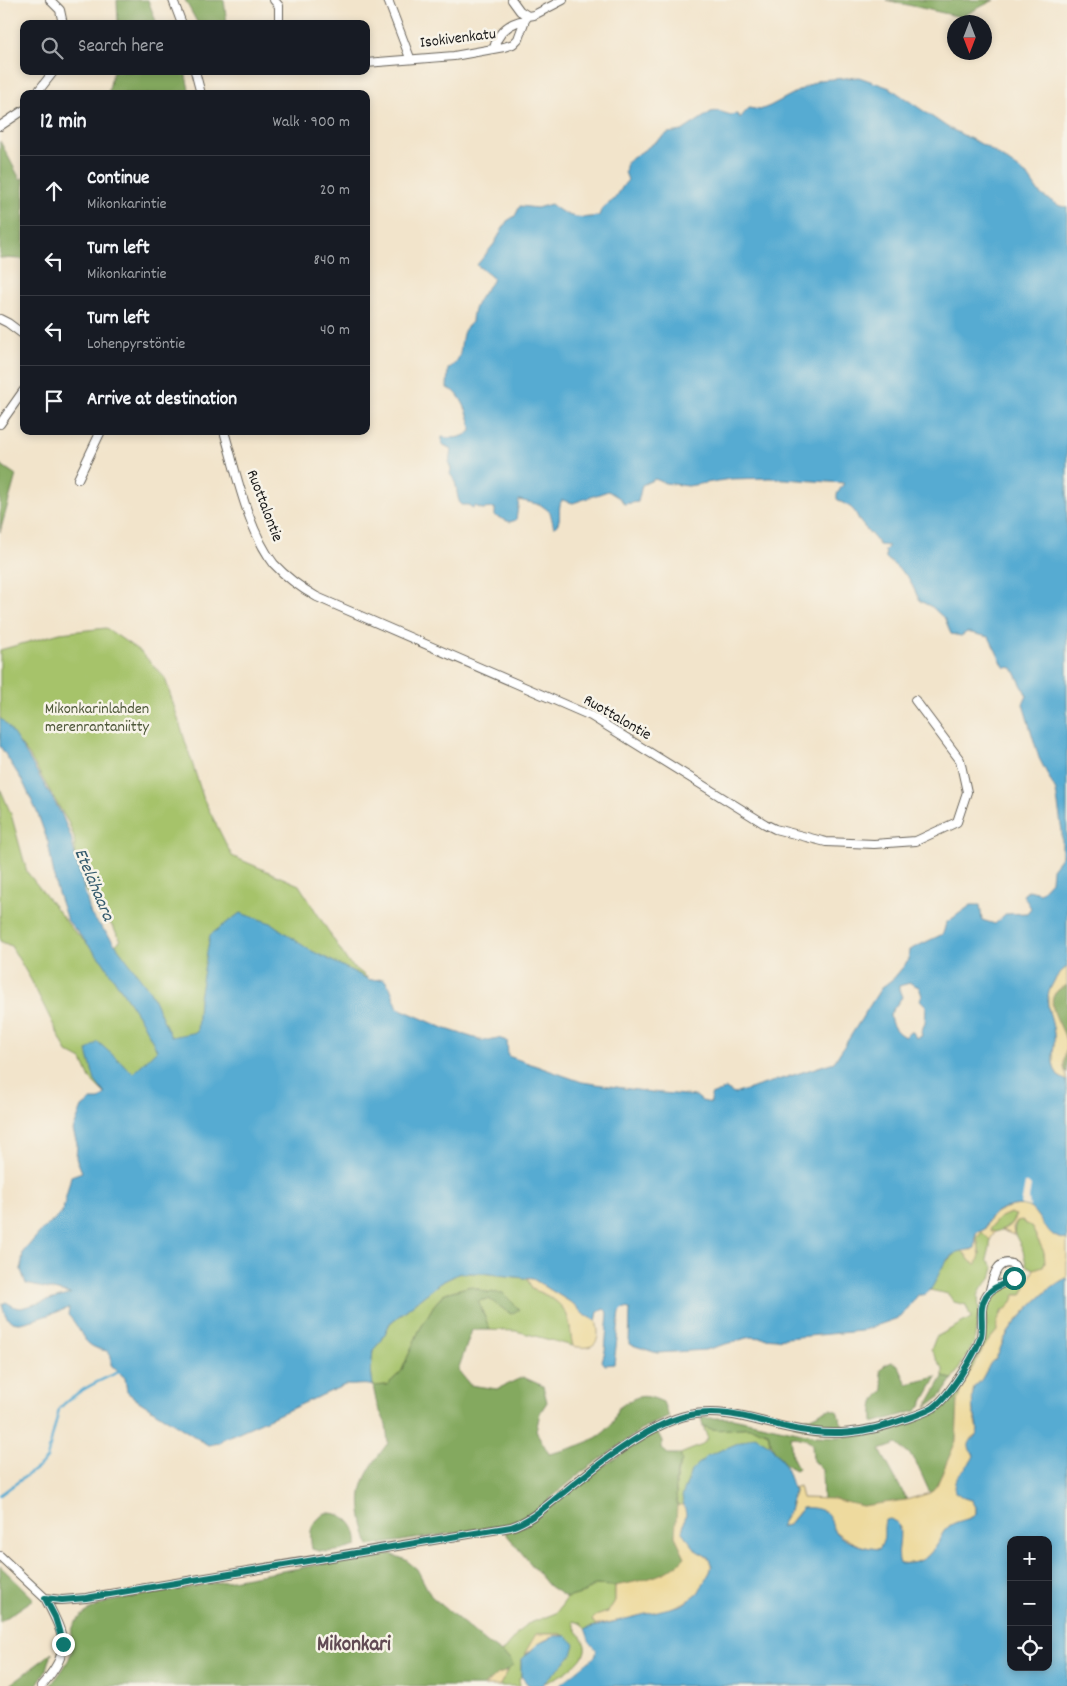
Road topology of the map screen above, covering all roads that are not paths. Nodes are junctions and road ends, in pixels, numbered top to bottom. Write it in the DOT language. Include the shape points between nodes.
graph roads {
  1 [pos="50,0"];
  2 [pos="173,0"];
  3 [pos="274,0"];
  4 [pos="388,0"];
  5 [pos="512,0"];
  6 [pos="563,0"];
  7 [pos="527,18"];
  8 [pos="62,20"];
  9 [pos="180,20"];
  10 [pos="279,20"];
  11 [pos="494,48"];
  12 [pos="410,58"];
  13 [pos="370,63"];
  14 [pos="51,75"];
  15 [pos="196,75"];
  16 [pos="39,90"];
  17 [pos="200,90"];
  18 [pos="20,113"];
  19 [pos="0,126"];
  20 [pos="0,319"];
  21 [pos="20,332"];
  22 [pos="20,396"];
  23 [pos="0,424"];
  24 [pos="99,435"];
  25 [pos="225,435"];
  26 [pos="78,478"];
  27 [pos="915,700"];
  28 [pos="990,1290"];
  29 [pos="0,1556"];
  30 [pos="45,1598"];
  31 [pos="41,1686"];
  1 -- 8 [label="street" via="60,10"];
  2 -- 9 [label="street"];
  3 -- 10 [label="street" via="279,6"];
  4 -- 12 [label="street"];
  5 -- 7 [label="street"];
  6 -- 7 [label="street"];
  7 -- 11 [label="street" via="502,31"];
  7 -- 11 [label="street, Isokivenkatu" via="518,40"];
  11 -- 12 [label="street, Isokivenkatu" via="454,56"];
  12 -- 13 [label="street, Isokivenkatu"];
  14 -- 16 [label="street"];
  15 -- 17 [label="street"];
  18 -- 19 [label="street"];
  20 -- 21 [label="street"];
  22 -- 23 [label="street"];
  24 -- 26 [label="street"];
  25 -- 27 [label="street, Ruottalontie" via="246,507 266,552 303,589 591,716 775,828 826,842 874,844 916,841 957,822 967,792 960,760"];
  28 -- 30 [label="street" via="983,1303 978,1345 948,1394 931,1409 891,1424 861,1432 829,1434 728,1413 687,1416 662,1424 634,1441 531,1518 511,1527 86,1598"];
  29 -- 30 [label="street"];
  30 -- 31 [label="street" via="61,1634 63,1651 54,1671"];
}
